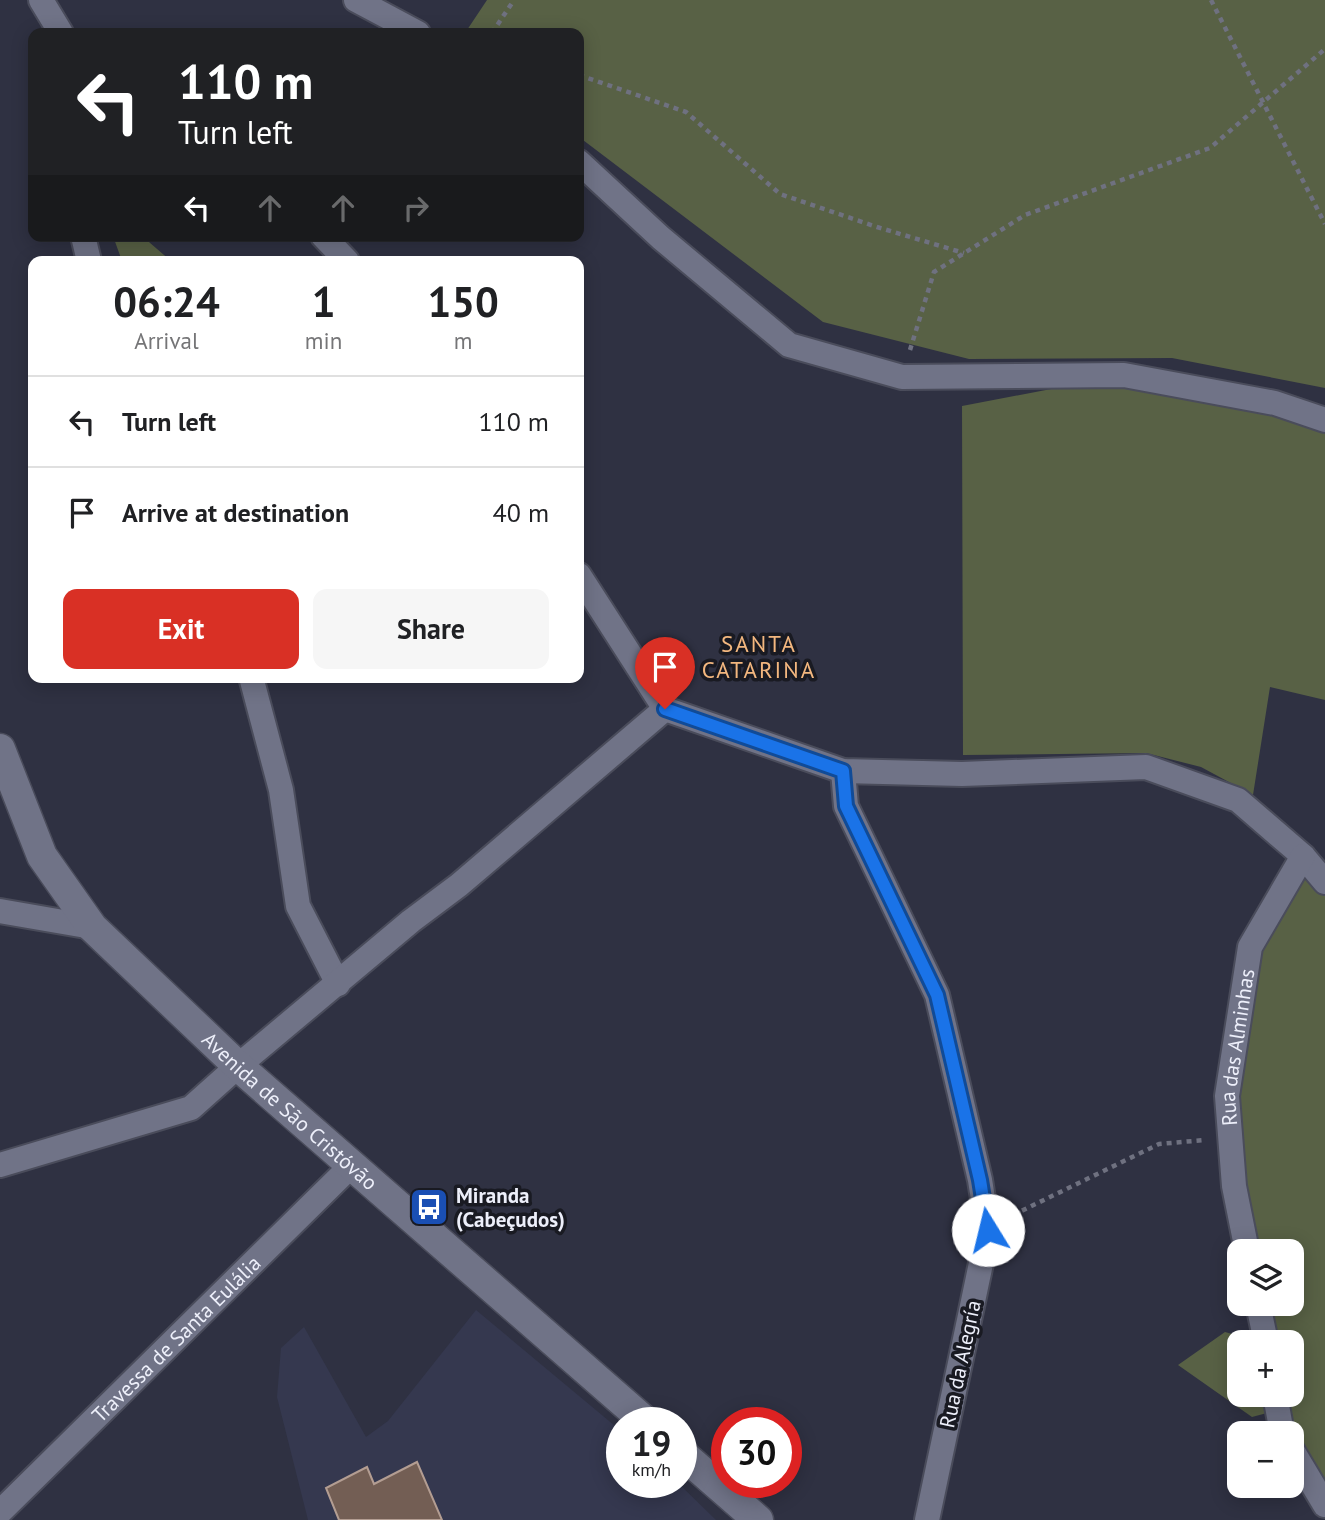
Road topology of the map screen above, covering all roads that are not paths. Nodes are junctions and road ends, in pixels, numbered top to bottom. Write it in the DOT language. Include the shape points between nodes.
graph roads {
  1 [pos="41,0"];
  2 [pos="356,0"];
  3 [pos="58,28"];
  4 [pos="409,28"];
  5 [pos="584,167"];
  6 [pos="329,242"];
  7 [pos="342,256"];
  8 [pos="1325,420"];
  9 [pos="584,583"];
  10 [pos="253,683"];
  11 [pos="665,709"];
  12 [pos="0,750"];
  13 [pos="843,771"];
  14 [pos="1303,856"];
  15 [pos="1325,882"];
  16 [pos="0,911"];
  17 [pos="92,927"];
  18 [pos="338,984"];
  19 [pos="237,1066"];
  20 [pos="0,1165"];
  21 [pos="352,1166"];
  22 [pos="1245,1239"];
  23 [pos="629,1407"];
  24 [pos="697,1466"];
  25 [pos="1304,1470"];
  26 [pos="1325,1505"];
  27 [pos="0,1512"];
  28 [pos="758,1520"];
  29 [pos="927,1520"];
  1 -- 3 [label="street"];
  2 -- 4 [label="street"];
  5 -- 8 [label="street" via="789,345 902,377 1124,375 1275,403"];
  6 -- 7 [label="street"];
  9 -- 11 [label="street"];
  10 -- 18 [label="street" via="281,790 298,906"];
  11 -- 13 [label="street"];
  11 -- 18 [label="street"];
  12 -- 17 [label="street, Avenida de São Cristóvão" via="41,856"];
  13 -- 14 [label="street" via="962,774 1146,767 1238,800"];
  13 -- 29 [label="street, Rua da Alegría" via="846,806 937,995 988,1230"];
  14 -- 15 [label="street"];
  14 -- 22 [label="street, Rua das Alminhas" via="1250,947 1227,1096 1234,1186"];
  16 -- 17 [label="street"];
  17 -- 19 [label="street, Avenida de São Cristóvão"];
  18 -- 19 [label="street"];
  19 -- 20 [label="street" via="191,1108"];
  19 -- 21 [label="street, Avenida de São Cristóvão"];
  21 -- 23 [label="street, Avenida de São Cristóvão"];
  21 -- 27 [label="street, Travessa de Santa Eulália"];
  24 -- 28 [label="street"];
  25 -- 26 [label="street"];
}
